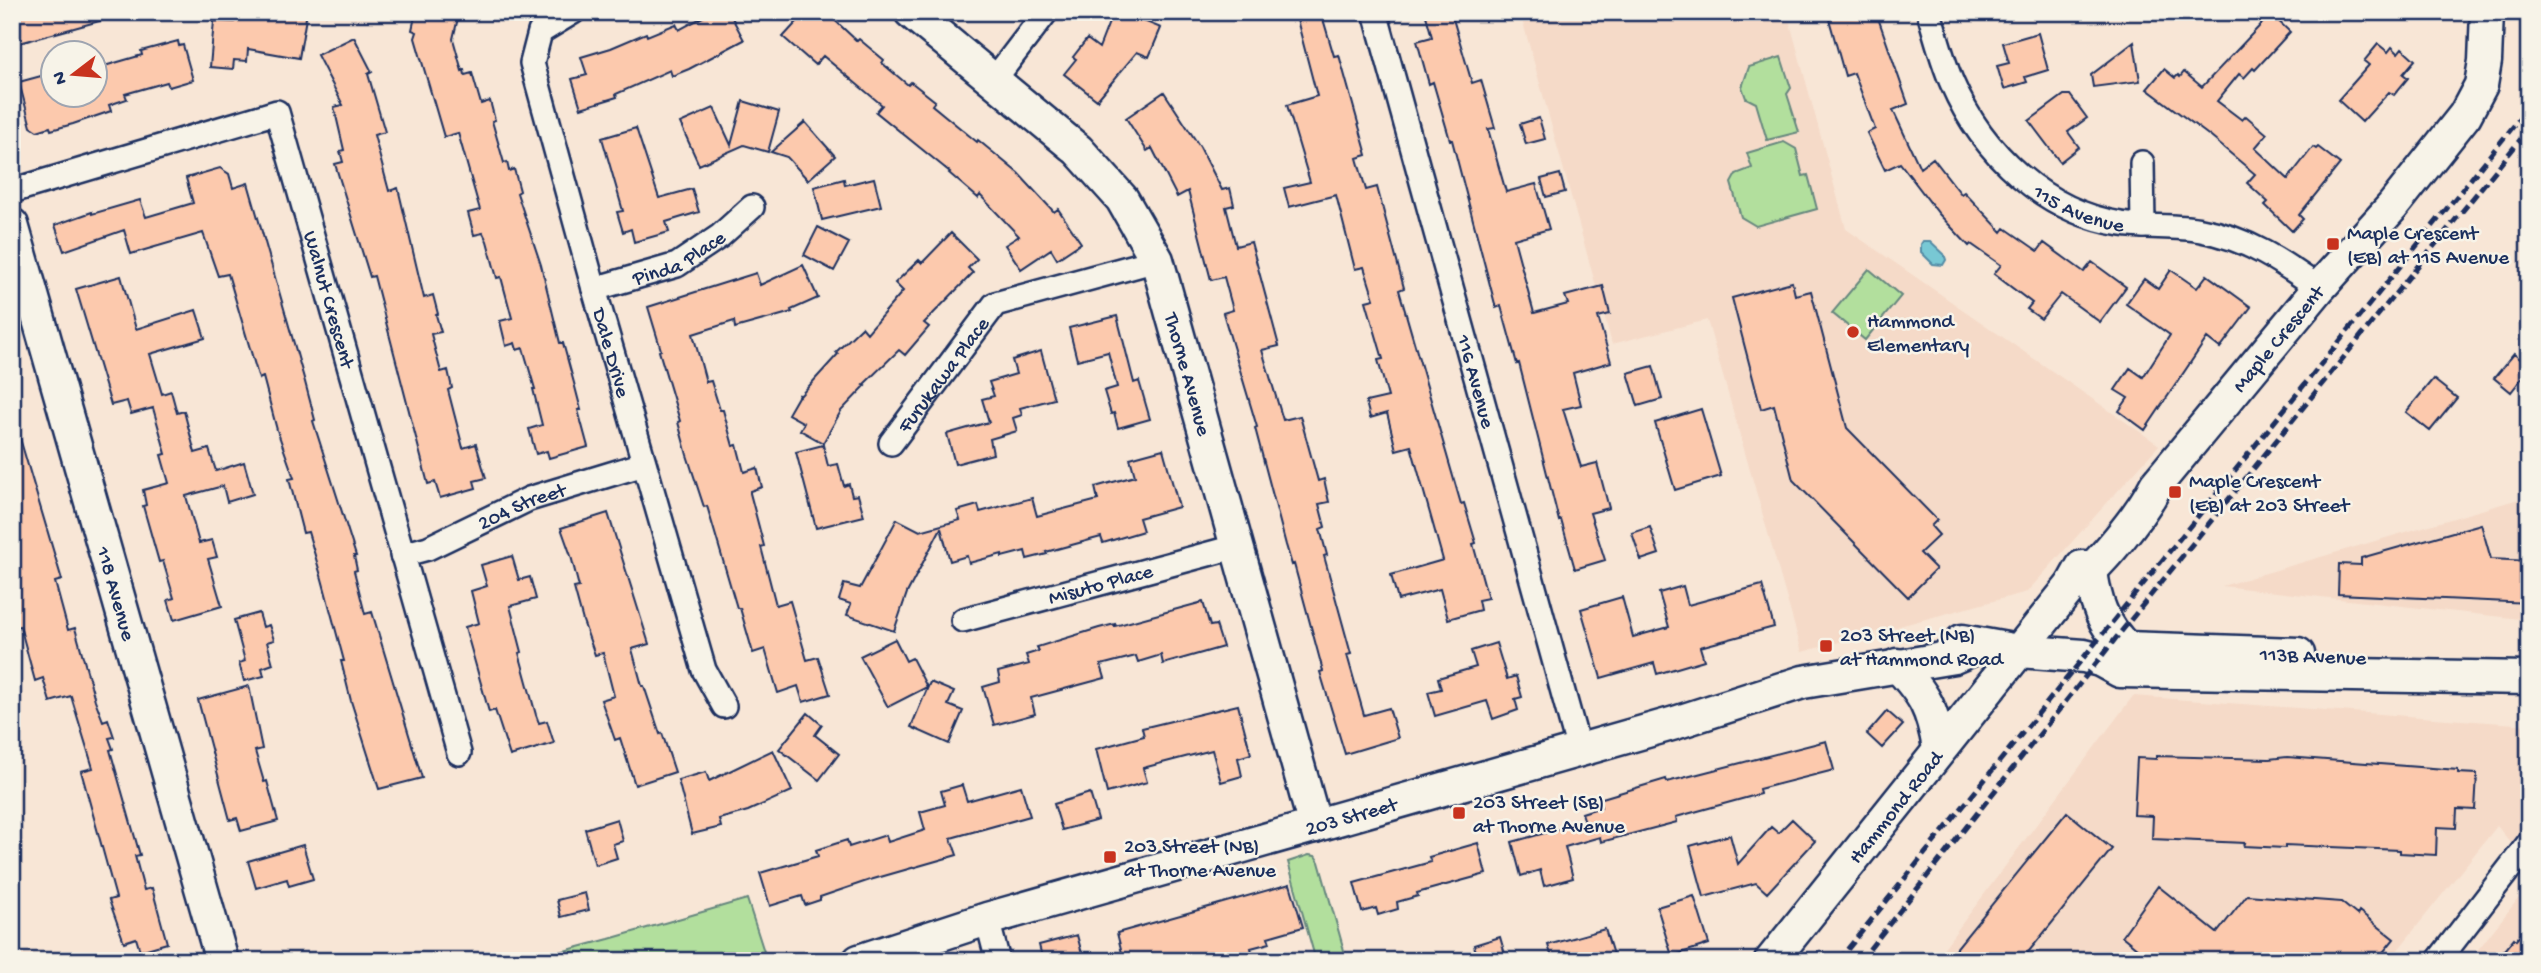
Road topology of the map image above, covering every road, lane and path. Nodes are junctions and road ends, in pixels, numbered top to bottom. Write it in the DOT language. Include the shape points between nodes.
graph roads {
  1 [pos="573,12"];
  2 [pos="911,12"];
  3 [pos="1046,12"];
  4 [pos="1375,12"];
  5 [pos="1929,12"];
  6 [pos="2487,12"];
  7 [pos="994,80"];
  8 [pos="2143,163"];
  9 [pos="12,191"];
  10 [pos="752,207"];
  11 [pos="12,225"];
  12 [pos="2143,226"];
  13 [pos="1157,260"];
  14 [pos="2319,288"];
  15 [pos="594,289"];
  16 [pos="891,443"];
  17 [pos="645,464"];
  18 [pos="1238,546"];
  19 [pos="402,555"];
  20 [pos="2081,577"];
  21 [pos="963,620"];
  22 [pos="1980,646"];
  23 [pos="2018,651"];
  24 [pos="2113,654"];
  25 [pos="1897,665"];
  26 [pos="2529,667"];
  27 [pos="2529,678"];
  28 [pos="1803,682"];
  29 [pos="724,706"];
  30 [pos="1938,748"];
  31 [pos="1579,750"];
  32 [pos="459,753"];
  33 [pos="1315,826"];
  34 [pos="2529,843"];
  35 [pos="986,919"];
  36 [pos="222,961"];
  37 [pos="859,961"];
  38 [pos="998,961"];
  39 [pos="1771,961"];
  40 [pos="2438,961"];
  1 -- 15 [label="street, Dale Drive" via="540,32 532,63"];
  2 -- 7 [label="street, Thorne Avenue"];
  3 -- 7 [label="street"];
  4 -- 31 [label="street, 116 Avenue"];
  5 -- 12 [label="street, 115 Avenue" via="1953,86 1982,134 2017,174 2034,188 2092,217"];
  6 -- 14 [label="street, Maple Crescent" via="2481,85 2465,116"];
  7 -- 13 [label="street, Thorne Avenue" via="1078,150 1122,199"];
  8 -- 12 [label="street"];
  9 -- 19 [label="street, Walnut Crescent" via="277,112"];
  10 -- 15 [label="street, Pinda Place" via="677,265"];
  11 -- 36 [label="street, 118 Avenue"];
  12 -- 14 [label="street, 115 Avenue" via="2199,229 2242,241"];
  13 -- 16 [label="street, Furukawa Place" via="995,304"];
  13 -- 18 [label="street, Thorne Avenue"];
  14 -- 20 [label="street, Maple Crescent" via="2077,573"];
  15 -- 17 [label="street, Dale Drive"];
  17 -- 19 [label="street, 204 Street" via="529,499 428,548"];
  17 -- 29 [label="street, Dale Drive" via="704,670"];
  18 -- 21 [label="street, Misuto Place"];
  18 -- 33 [label="street, Thorne Avenue"];
  19 -- 32 [label="street, Walnut Crescent"];
  20 -- 23 [label="street, Maple Crescent"];
  20 -- 24 [label="street" via="2092,584"];
  22 -- 23 [label="street, 203 Street"];
  22 -- 25 [label="street, 203 Street" via="1954,657"];
  22 -- 28 [label="street, 203 Street" via="1958,640 1931,641 1886,650 1845,662"];
  23 -- 24 [label="street, 113B Avenue"];
  23 -- 30 [label="street, Hammond Road"];
  24 -- 26 [label="street, 113B Avenue" via="2456,661"];
  24 -- 27 [label="street, 113B Avenue" via="2120,671"];
  25 -- 28 [label="street, 203 Street"];
  25 -- 30 [label="street" via="1927,702"];
  28 -- 31 [label="street, 203 Street"];
  30 -- 39 [label="street, Hammond Road"];
  31 -- 33 [label="street, 203 Street"];
  33 -- 35 [label="street, 203 Street"];
  34 -- 40 [label="street"];
  35 -- 37 [label="street, 203 Street"];
  35 -- 38 [label="street"];
}
